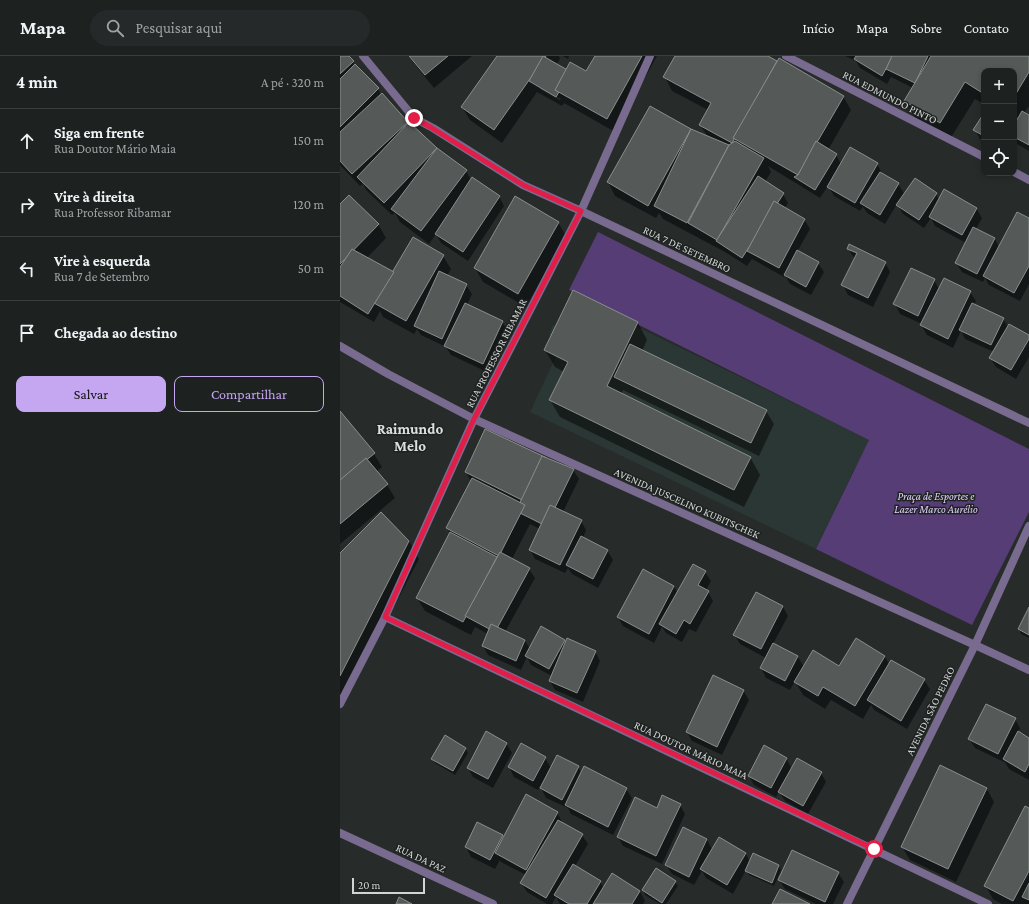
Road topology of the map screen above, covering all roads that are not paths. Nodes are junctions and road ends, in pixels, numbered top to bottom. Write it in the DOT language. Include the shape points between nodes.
graph roads {
  1 [pos="363,56"];
  2 [pos="650,56"];
  3 [pos="786,56"];
  4 [pos="981,155"];
  5 [pos="1017,174"];
  6 [pos="1029,180"];
  7 [pos="581,211"];
  8 [pos="340,346"];
  9 [pos="474,419"];
  10 [pos="1029,423"];
  11 [pos="1029,526"];
  12 [pos="385,617"];
  13 [pos="975,645"];
  14 [pos="1029,670"];
  15 [pos="340,704"];
  16 [pos="340,833"];
  17 [pos="874,849"];
  18 [pos="493,904"];
  19 [pos="847,904"];
  20 [pos="988,904"];
  1 -- 7 [label="street, RUA 7 DE SETEMBRO" via="414,118 523,185"];
  2 -- 7 [label="street, RUA PROFESSOR RIBAMAR"];
  3 -- 4 [label="street, RUA EDMUNDO PINTO"];
  5 -- 6 [label="street"];
  7 -- 9 [label="street, RUA PROFESSOR RIBAMAR"];
  7 -- 10 [label="street, RUA 7 DE SETEMBRO"];
  8 -- 9 [label="street, AVENIDA JUSCELINO KUBITSCHEK"];
  9 -- 12 [label="street, RUA PROFESSOR RIBAMAR"];
  9 -- 13 [label="street, AVENIDA JUSCELINO KUBITSCHEK"];
  11 -- 13 [label="street, AVENIDA SÃO PEDRO"];
  12 -- 15 [label="street, RUA PROFESSOR RIBAMAR"];
  12 -- 17 [label="street, RUA DOUTOR MÁRIO MAIA"];
  13 -- 14 [label="street, AVENIDA JUSCELINO KUBITSCHEK"];
  13 -- 17 [label="street, AVENIDA SÃO PEDRO"];
  16 -- 18 [label="street, RUA DA PAZ"];
  17 -- 19 [label="street, AVENIDA SÃO PEDRO"];
  17 -- 20 [label="street, RUA DOUTOR MÁRIO MAIA"];
}
